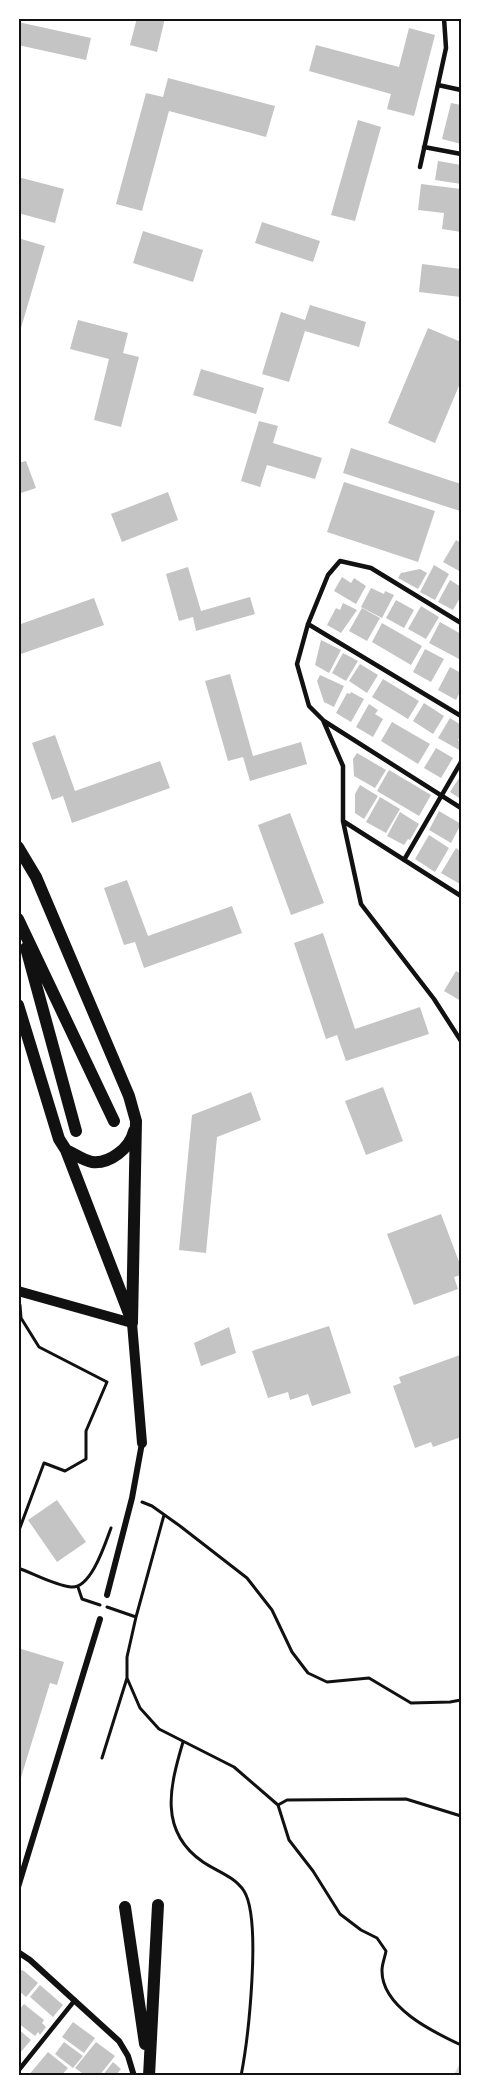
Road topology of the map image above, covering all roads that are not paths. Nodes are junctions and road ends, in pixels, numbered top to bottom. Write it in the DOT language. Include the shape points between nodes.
graph roads {
  1 [pos="444,18"];
  2 [pos="438,85"];
  3 [pos="461,90"];
  4 [pos="424,147"];
  5 [pos="461,154"];
  6 [pos="420,167"];
  7 [pos="461,623"];
  8 [pos="308,624"];
  9 [pos="461,716"];
  10 [pos="323,720"];
  11 [pos="461,762"];
  12 [pos="441,796"];
  13 [pos="461,808"];
  14 [pos="343,820"];
  15 [pos="18,847"];
  16 [pos="404,860"];
  17 [pos="461,896"];
  18 [pos="18,920"];
  19 [pos="18,1005"];
  20 [pos="461,1026"];
  21 [pos="456,1034"];
  22 [pos="461,1041"];
  23 [pos="114,1121"];
  24 [pos="136,1121"];
  25 [pos="76,1131"];
  26 [pos="66,1150"];
  27 [pos="18,1291"];
  28 [pos="132,1323"];
  29 [pos="142,1443"];
  30 [pos="107,1595"];
  31 [pos="100,1619"];
  32 [pos="18,1887"];
  33 [pos="158,1905"];
  34 [pos="125,1908"];
  35 [pos="18,1952"];
  36 [pos="75,2000"];
  37 [pos="18,2071"];
  38 [pos="149,2074"];
  39 [pos="134,2076"];
  1 -- 2 [label="lane" via="446,48"];
  2 -- 3 [label="lane"];
  2 -- 4 [label="lane"];
  4 -- 5 [label="lane"];
  4 -- 6 [label="lane"];
  7 -- 8 [label="lane" via="370,568 340,561 328,574"];
  8 -- 9 [label="lane"];
  8 -- 10 [label="lane" via="297,664 309,705"];
  10 -- 12 [label="lane"];
  10 -- 14 [label="lane" via="343,766"];
  11 -- 12 [label="lane"];
  12 -- 13 [label="lane"];
  12 -- 16 [label="lane"];
  14 -- 16 [label="lane"];
  14 -- 21 [label="lane" via="361,904"];
  15 -- 24 [label="main road" via="36,877 129,1096"];
  16 -- 17 [label="lane"];
  18 -- 23 [label="main road"];
  18 -- 25 [label="main road"];
  19 -- 26 [label="main road" via="59,1139"];
  20 -- 21 [label="lane"];
  21 -- 22 [label="lane"];
  24 -- 26 [label="main road" via="132,1138 112,1159 91,1162"];
  24 -- 28 [label="main road"];
  26 -- 28 [label="main road"];
  27 -- 28 [label="street"];
  28 -- 29 [label="street"];
  29 -- 30 [label="street"];
  31 -- 32 [label="street"];
  33 -- 38 [label="main road"];
  34 -- 38 [label="main road"];
  35 -- 36 [label="street"];
  36 -- 37 [label="lane"];
  36 -- 39 [label="street" via="119,2041"];
}
